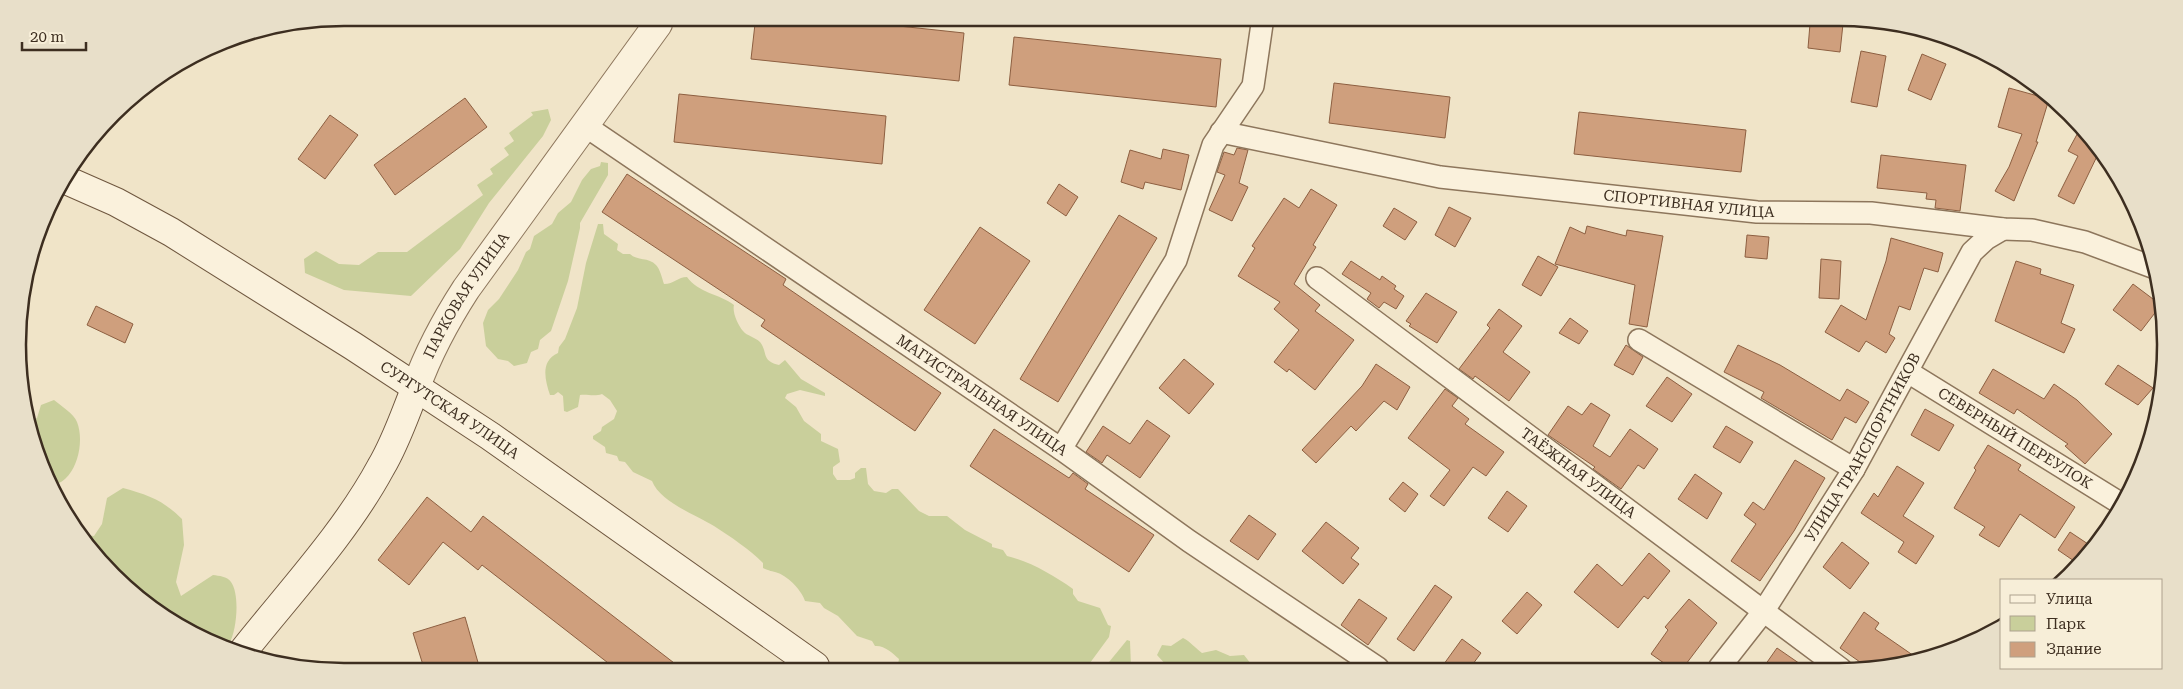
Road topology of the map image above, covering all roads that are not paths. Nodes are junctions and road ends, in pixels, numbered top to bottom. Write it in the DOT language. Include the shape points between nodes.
graph roads {
  1 [pos="657,26"];
  2 [pos="1262,26"];
  3 [pos="584,125"];
  4 [pos="1221,132"];
  5 [pos="71,182"];
  6 [pos="2003,229"];
  7 [pos="2147,265"];
  8 [pos="1317,278"];
  9 [pos="1639,340"];
  10 [pos="1908,372"];
  11 [pos="416,387"];
  12 [pos="1062,449"];
  13 [pos="1854,470"];
  14 [pos="2116,501"];
  15 [pos="1763,612"];
  16 [pos="246,647"];
  17 [pos="811,663"];
  18 [pos="1371,663"];
  19 [pos="1723,663"];
  20 [pos="1833,663"];
  1 -- 3 [label="main road, ПАРКОВАЯ УЛИЦА"];
  2 -- 4 [label="street" via="1253,86"];
  3 -- 11 [label="main road, ПАРКОВАЯ УЛИЦА" via="444,323"];
  3 -- 12 [label="street, МАГИСТРАЛЬНАЯ УЛИЦА"];
  4 -- 6 [label="street, СПОРТИВНАЯ УЛИЦА" via="1440,177 1757,212 1871,213"];
  4 -- 12 [label="street" via="1212,145 1176,260"];
  5 -- 11 [label="main road, СУРГУТСКАЯ УЛИЦА" via="171,232"];
  6 -- 7 [label="street, СПОРТИВНАЯ УЛИЦА" via="2032,230 2085,242"];
  6 -- 10 [label="street, УЛИЦА ТРАНСПОРТНИКОВ" via="1972,252"];
  8 -- 15 [label="street, ТАЁЖНАЯ УЛИЦА"];
  9 -- 13 [label="street"];
  10 -- 13 [label="street, УЛИЦА ТРАНСПОРТНИКОВ"];
  10 -- 14 [label="street, СЕВЕРНЫЙ ПЕРЕУЛОК"];
  11 -- 16 [label="main road, ПАРКОВАЯ УЛИЦА" via="382,467 358,505"];
  11 -- 17 [label="main road, СУРГУТСКАЯ УЛИЦА"];
  12 -- 18 [label="street, МАГИСТРАЛЬНАЯ УЛИЦА" via="1189,541"];
  13 -- 15 [label="street, УЛИЦА ТРАНСПОРТНИКОВ"];
  15 -- 19 [label="street, УЛИЦА ТРАНСПОРТНИКОВ"];
  15 -- 20 [label="street, ТАЁЖНАЯ УЛИЦА"];
}
